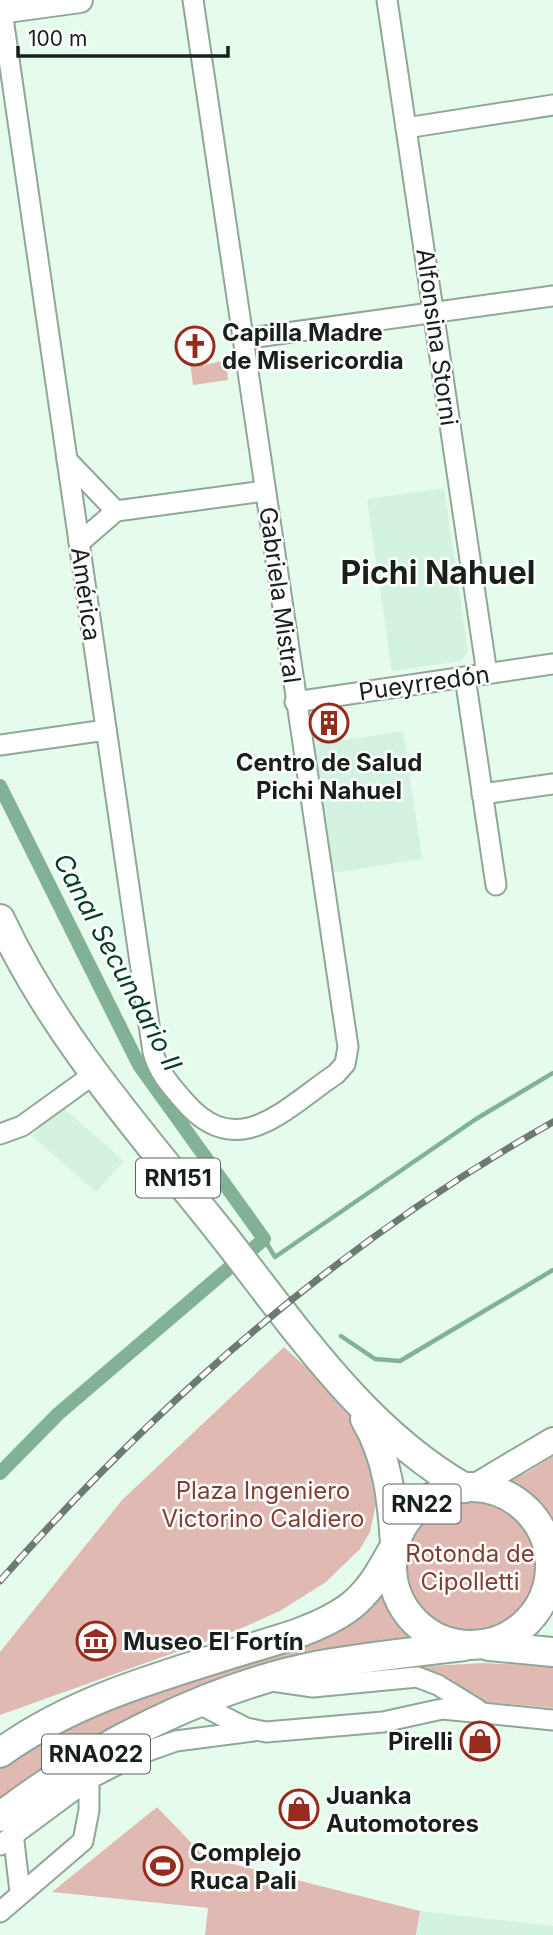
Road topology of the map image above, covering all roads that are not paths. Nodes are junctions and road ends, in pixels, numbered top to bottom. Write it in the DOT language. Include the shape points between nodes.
graph roads {
  1 [pos="80,0"];
  2 [pos="193,0"];
  3 [pos="387,0"];
  4 [pos="1,11"];
  5 [pos="553,105"];
  6 [pos="406,128"];
  7 [pos="553,296"];
  8 [pos="433,312"];
  9 [pos="243,339"];
  10 [pos="67,460"];
  11 [pos="265,492"];
  12 [pos="116,512"];
  13 [pos="79,543"];
  14 [pos="553,664"];
  15 [pos="487,674"];
  16 [pos="465,677"];
  17 [pos="295,702"];
  18 [pos="106,730"];
  19 [pos="0,745"];
  20 [pos="553,784"];
  21 [pos="482,794"];
  22 [pos="496,885"];
  23 [pos="0,919"];
  24 [pos="94,1074"];
  25 [pos="241,1131"];
  26 [pos="0,1134"];
  27 [pos="353,1398"];
  28 [pos="553,1440"];
  29 [pos="470,1487"];
  30 [pos="394,1547"];
  31 [pos="551,1552"];
  32 [pos="471,1646"];
  33 [pos="553,1652"];
  34 [pos="406,1676"];
  35 [pos="264,1680"];
  36 [pos="199,1704"];
  37 [pos="484,1713"];
  38 [pos="415,1714"];
  39 [pos="553,1720"];
  40 [pos="255,1731"];
  41 [pos="0,1753"];
  42 [pos="89,1779"];
  43 [pos="4,1832"];
  44 [pos="20,1892"];
  45 [pos="0,1912"];
  1 -- 4 [label="main road"];
  2 -- 9 [label="street, Gabriela Mistral"];
  3 -- 6 [label="street, Alfonsina Storni"];
  4 -- 10 [label="street, América"];
  5 -- 6 [label="street"];
  6 -- 8 [label="street, Alfonsina Storni"];
  7 -- 8 [label="street"];
  8 -- 9 [label="street"];
  8 -- 15 [label="street, Alfonsina Storni"];
  9 -- 11 [label="street, Gabriela Mistral"];
  10 -- 12 [label="street"];
  10 -- 13 [label="street, América"];
  11 -- 12 [label="street"];
  11 -- 17 [label="street, Gabriela Mistral"];
  12 -- 13 [label="street"];
  13 -- 18 [label="street, América"];
  14 -- 15 [label="street, Pueyrredón"];
  15 -- 16 [label="street, Pueyrredón"];
  16 -- 17 [label="street, Pueyrredón"];
  16 -- 21 [label="street"];
  17 -- 25 [label="street, Gabriela Mistral" via="348,1055 336,1074 254,1129"];
  18 -- 19 [label="street"];
  18 -- 25 [label="street, América" via="155,1059 164,1077 197,1115 217,1126"];
  20 -- 21 [label="street"];
  21 -- 22 [label="street"];
  23 -- 24 [label="highway, RN151" via="38,994"];
  24 -- 26 [label="street" via="22,1126"];
  24 -- 27 [label="highway, RN151"];
  27 -- 29 [label="highway, RN151" via="410,1452"];
  27 -- 30 [label="highway, RN151" via="383,1458"];
  28 -- 29 [label="main road"];
  29 -- 30 [label="highway, RN22" via="445,1491 419,1506"];
  29 -- 31 [label="highway, RN22" via="503,1494 528,1511"];
  30 -- 32 [label="highway, RN22" via="391,1565 396,1594 412,1620 435,1638"];
  30 -- 41 [label="highway, RNA022" via="363,1595 332,1618 99,1698 38,1727"];
  31 -- 32 [label="highway, RN22" via="544,1597 529,1621 506,1638"];
  32 -- 33 [label="highway, RN22"];
  32 -- 35 [label="highway, RNA022" via="328,1664"];
  34 -- 35 [label="street" via="313,1688"];
  34 -- 37 [label="street" via="438,1685"];
  34 -- 38 [label="street" via="421,1688"];
  35 -- 36 [label="highway, RNA022"];
  36 -- 40 [label="street"];
  36 -- 43 [label="highway, RNA022" via="66,1770"];
  37 -- 38 [label="street" via="442,1709"];
  37 -- 39 [label="street"];
  38 -- 40 [label="street" via="370,1723"];
  40 -- 42 [label="street" via="176,1741 134,1755"];
  42 -- 43 [label="street"];
  42 -- 44 [label="street" via="83,1841"];
  43 -- 44 [label="street"];
  44 -- 45 [label="street"];
}
